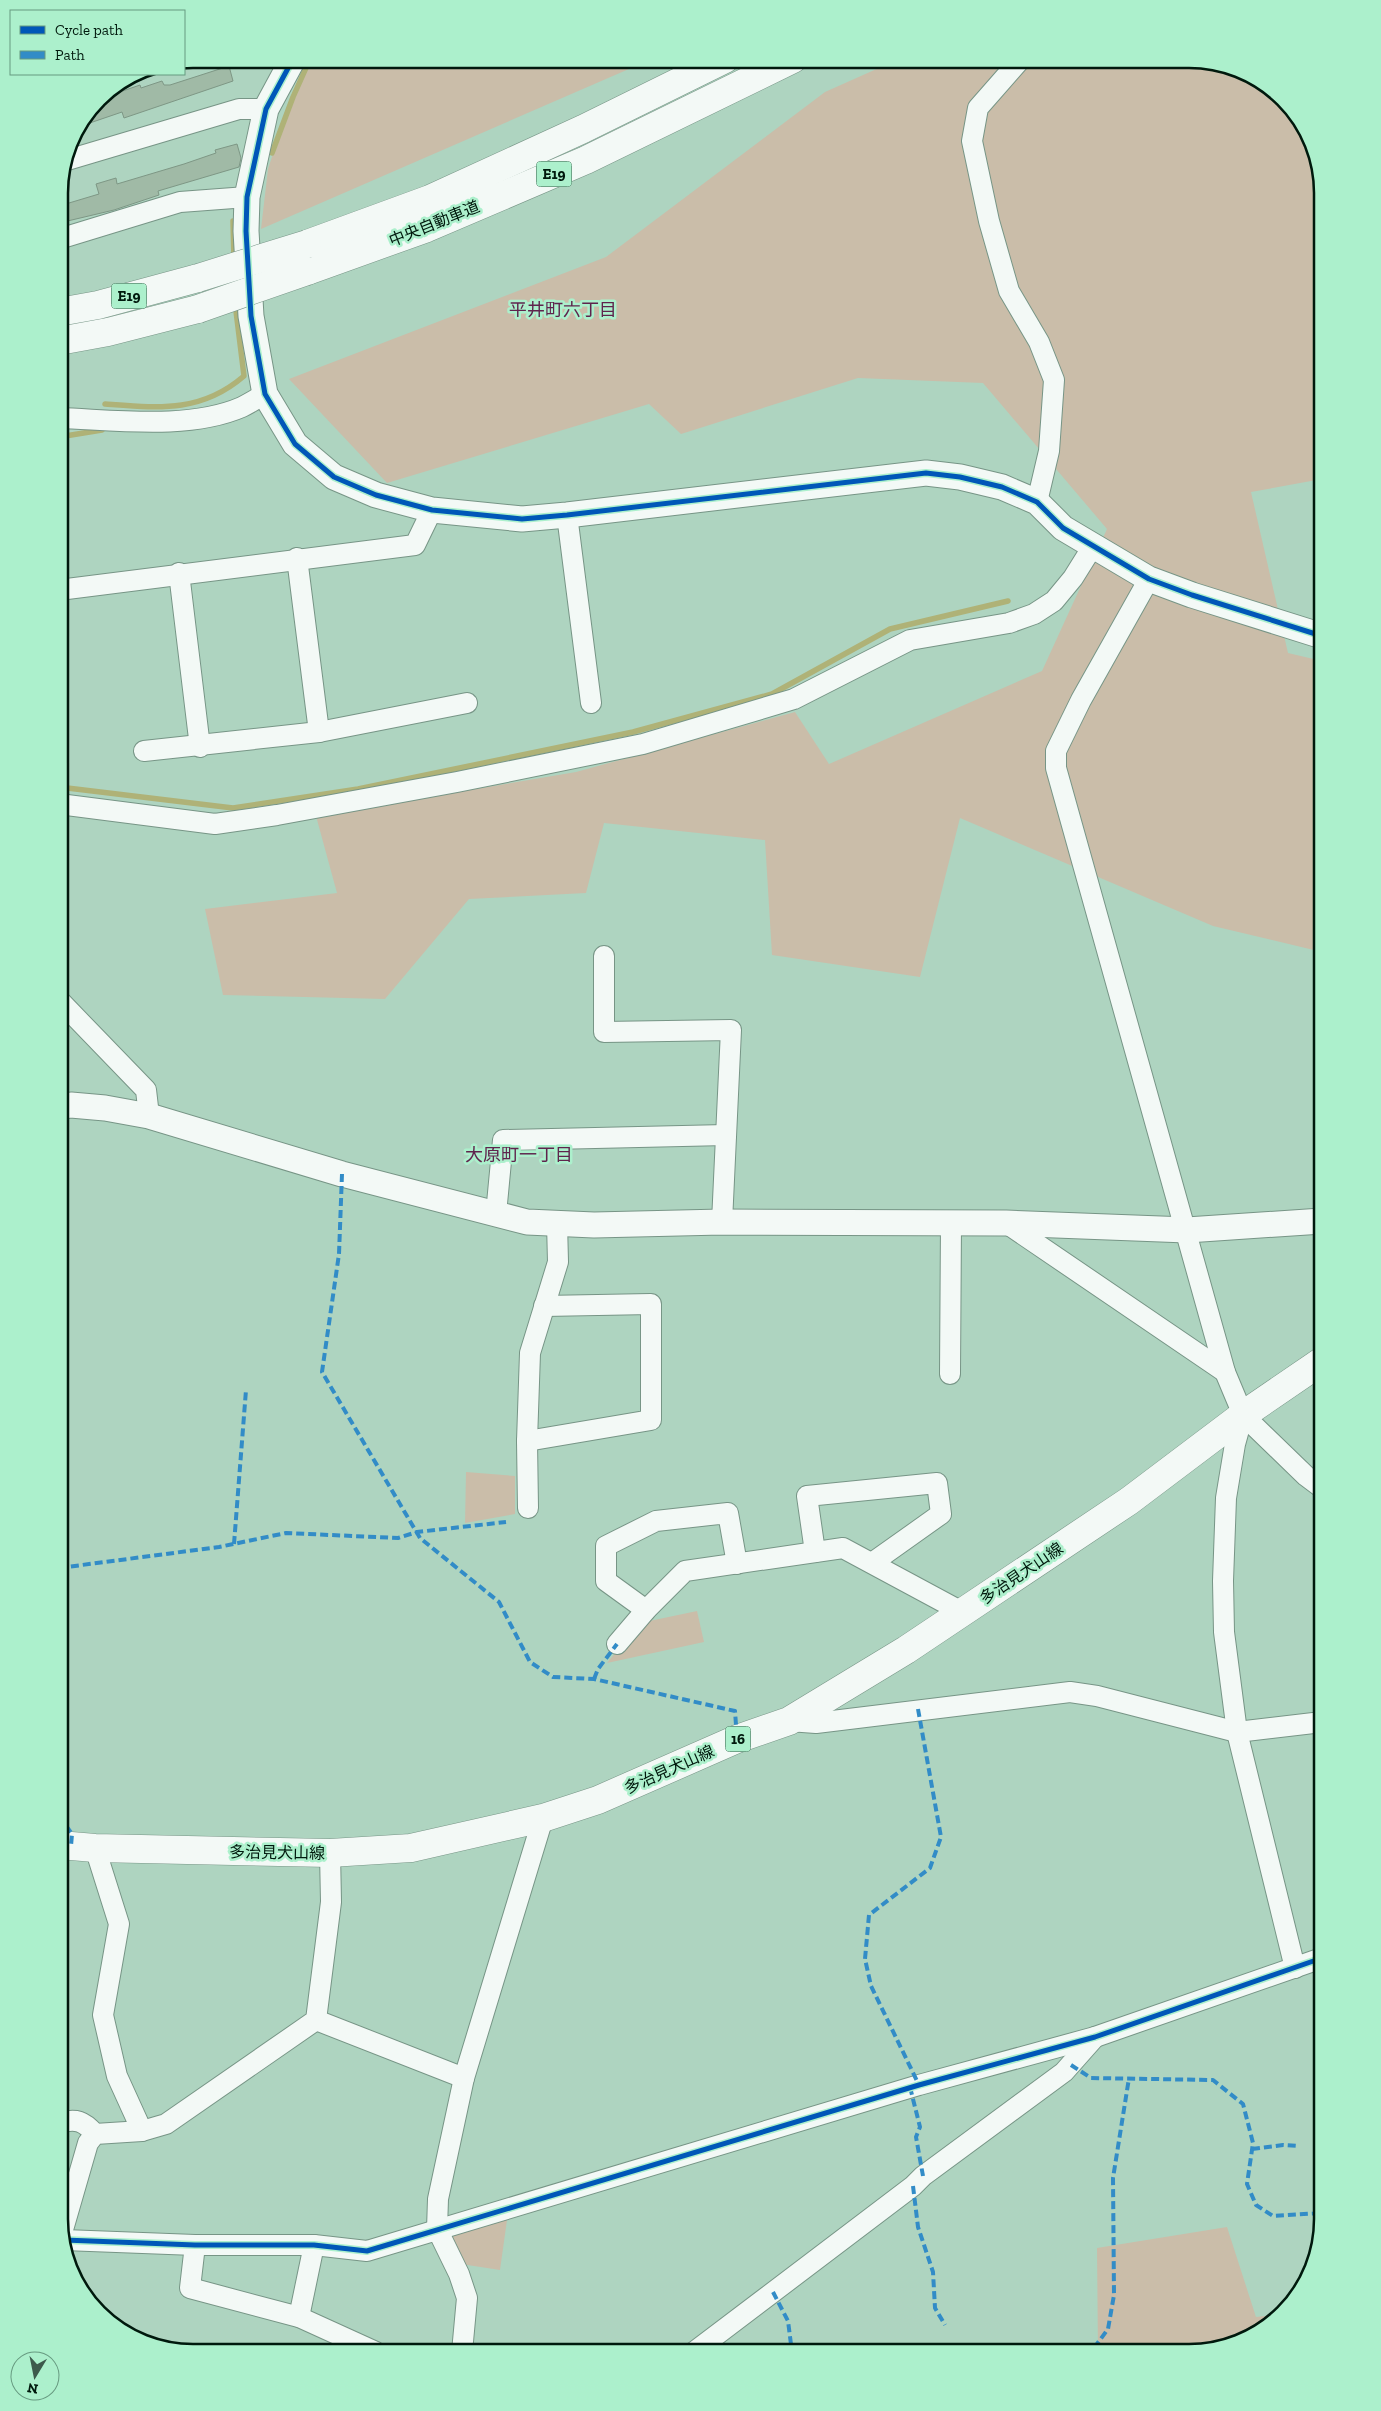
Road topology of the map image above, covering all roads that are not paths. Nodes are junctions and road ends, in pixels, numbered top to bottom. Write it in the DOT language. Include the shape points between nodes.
graph roads {
  1 [pos="288,68"];
  2 [pos="707,68"];
  3 [pos="775,68"];
  4 [pos="1013,68"];
  5 [pos="266,109"];
  6 [pos="72,158"];
  7 [pos="247,197"];
  8 [pos="68,236"];
  9 [pos="68,310"];
  10 [pos="68,339"];
  11 [pos="266,394"];
  12 [pos="68,418"];
  13 [pos="1037,502"];
  14 [pos="432,510"];
  15 [pos="567,515"];
  16 [pos="1093,546"];
  17 [pos="297,558"];
  18 [pos="179,573"];
  19 [pos="1149,579"];
  20 [pos="68,589"];
  21 [pos="1314,633"];
  22 [pos="467,703"];
  23 [pos="591,703"];
  24 [pos="319,732"];
  25 [pos="200,747"];
  26 [pos="144,752"];
  27 [pos="68,805"];
  28 [pos="604,956"];
  29 [pos="68,1017"];
  30 [pos="68,1106"];
  31 [pos="149,1116"];
  32 [pos="726,1135"];
  33 [pos="496,1214"];
  34 [pos="722,1222"];
  35 [pos="951,1222"];
  36 [pos="1314,1222"];
  37 [pos="557,1223"];
  38 [pos="1006,1223"];
  39 [pos="1187,1230"];
  40 [pos="544,1306"];
  41 [pos="1314,1366"];
  42 [pos="1226,1372"];
  43 [pos="950,1374"];
  44 [pos="1243,1414"];
  45 [pos="527,1441"];
  46 [pos="1314,1482"];
  47 [pos="528,1508"];
  48 [pos="815,1552"];
  49 [pos="737,1564"];
  50 [pos="872,1564"];
  51 [pos="646,1610"];
  52 [pos="962,1612"];
  53 [pos="617,1644"];
  54 [pos="789,1721"];
  55 [pos="1314,1723"];
  56 [pos="1237,1732"];
  57 [pos="543,1818"];
  58 [pos="68,1846"];
  59 [pos="95,1848"];
  60 [pos="330,1853"];
  61 [pos="1314,1961"];
  62 [pos="1294,1968"];
  63 [pos="316,2020"];
  64 [pos="1095,2037"];
  65 [pos="464,2078"];
  66 [pos="68,2120"];
  67 [pos="142,2131"];
  68 [pos="95,2134"];
  69 [pos="68,2212"];
  70 [pos="437,2229"];
  71 [pos="70,2240"];
  72 [pos="195,2245"];
  73 [pos="314,2245"];
  74 [pos="299,2317"];
  75 [pos="357,2343"];
  76 [pos="463,2343"];
  77 [pos="705,2344"];
  1 -- 5 [label="street"];
  2 -- 9 [label="main road, 中央自動車道 / E19, bridge" via="584,129 430,199 307,244 198,278"];
  3 -- 10 [label="main road, 中央自動車道 / E19, bridge" via="586,160 427,228 198,310"];
  4 -- 13 [label="street" via="978,108 972,141 988,221 1009,290 1039,342 1054,380 1049,451"];
  5 -- 6 [label="street" via="239,109"];
  5 -- 7 [label="street"];
  7 -- 8 [label="street" via="180,202"];
  7 -- 11 [label="street" via="251,316"];
  11 -- 12 [label="street" via="241,407 202,417 160,421"];
  11 -- 14 [label="street" via="295,444 334,477 376,495"];
  13 -- 15 [label="street" via="1002,487 926,473"];
  13 -- 16 [label="street" via="1063,528"];
  14 -- 15 [label="street" via="522,519"];
  14 -- 17 [label="street" via="415,545"];
  15 -- 23 [label="street"];
  16 -- 19 [label="street"];
  16 -- 27 [label="street" via="1054,601 1034,614 1009,623 910,640 794,699 643,744 286,814 215,824"];
  17 -- 18 [label="street"];
  17 -- 24 [label="street"];
  18 -- 20 [label="street"];
  18 -- 25 [label="street"];
  19 -- 21 [label="street"];
  19 -- 39 [label="street" via="1077,708 1056,752 1056,768"];
  22 -- 24 [label="street"];
  24 -- 25 [label="street"];
  25 -- 26 [label="street"];
  28 -- 32 [label="street" via="604,1032 731,1030"];
  29 -- 31 [label="street" via="146,1090"];
  30 -- 31 [label="street"];
  31 -- 33 [label="street" via="342,1174"];
  32 -- 33 [label="street" via="503,1140"];
  32 -- 34 [label="street"];
  33 -- 37 [label="street" via="527,1222"];
  34 -- 35 [label="street"];
  34 -- 37 [label="street"];
  35 -- 38 [label="street"];
  35 -- 43 [label="street"];
  36 -- 39 [label="street"];
  37 -- 40 [label="street" via="558,1262"];
  38 -- 39 [label="street"];
  38 -- 42 [label="street"];
  39 -- 42 [label="street"];
  40 -- 45 [label="street" via="530,1353"];
  40 -- 45 [label="street" via="651,1304 651,1420"];
  41 -- 44 [label="main road, 多治見犬山線 / 16"];
  42 -- 44 [label="street"];
  44 -- 46 [label="street"];
  44 -- 52 [label="main road, 多治見犬山線 / 16" via="1129,1501"];
  44 -- 56 [label="street" via="1226,1498 1223,1582 1224,1632"];
  45 -- 47 [label="street"];
  48 -- 49 [label="street"];
  48 -- 50 [label="street" via="843,1548"];
  48 -- 50 [label="street" via="807,1496 937,1482 940,1514"];
  49 -- 51 [label="street" via="685,1571"];
  49 -- 51 [label="street" via="728,1513 656,1521 606,1546 606,1581"];
  50 -- 52 [label="street"];
  51 -- 53 [label="street"];
  52 -- 54 [label="main road, 多治見犬山線 / 16"];
  54 -- 56 [label="street" via="816,1723 1070,1692"];
  54 -- 57 [label="main road, 多治見犬山線 / 16" via="738,1739 598,1800"];
  55 -- 56 [label="street"];
  56 -- 62 [label="street"];
  57 -- 60 [label="main road, 多治見犬山線 / 16" via="411,1848"];
  57 -- 65 [label="street"];
  58 -- 59 [label="main road, 多治見犬山線 / 16"];
  59 -- 60 [label="main road, 多治見犬山線 / 16"];
  59 -- 67 [label="street" via="119,1924 104,2015 117,2076"];
  60 -- 63 [label="street" via="331,1902"];
  61 -- 62 [label="street"];
  62 -- 64 [label="street"];
  63 -- 65 [label="street"];
  63 -- 67 [label="street" via="166,2124"];
  64 -- 70 [label="street" via="919,2085"];
  64 -- 77 [label="street" via="1064,2072"];
  65 -- 70 [label="street" via="438,2199"];
  66 -- 68 [label="street" via="85,2123"];
  67 -- 68 [label="street"];
  68 -- 69 [label="street" via="88,2143"];
  70 -- 73 [label="street" via="367,2251"];
  70 -- 76 [label="street" via="459,2274 466,2298"];
  71 -- 72 [label="street"];
  72 -- 73 [label="street"];
  72 -- 74 [label="street" via="190,2288"];
  73 -- 74 [label="street"];
  74 -- 75 [label="street"];
}
